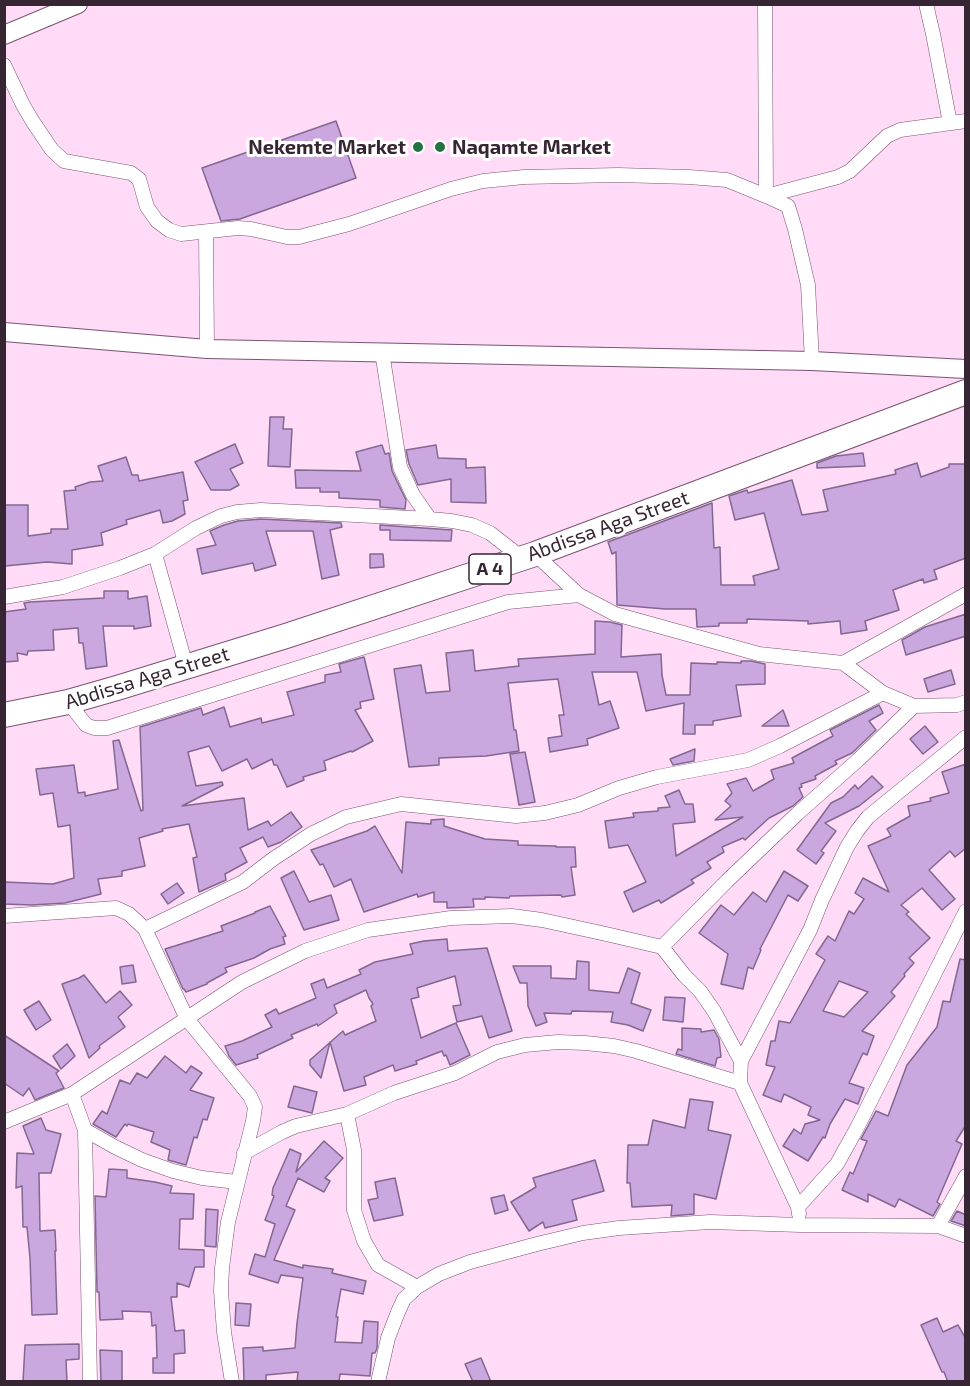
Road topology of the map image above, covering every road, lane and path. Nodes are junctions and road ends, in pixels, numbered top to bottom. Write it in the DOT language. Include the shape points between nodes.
graph roads {
  1 [pos="78,4"];
  2 [pos="765,4"];
  3 [pos="926,4"];
  4 [pos="4,35"];
  5 [pos="4,65"];
  6 [pos="966,121"];
  7 [pos="950,123"];
  8 [pos="766,196"];
  9 [pos="206,232"];
  10 [pos="4,333"];
  11 [pos="207,349"];
  12 [pos="382,352"];
  13 [pos="812,361"];
  14 [pos="966,369"];
  15 [pos="966,392"];
  16 [pos="430,519"];
  17 [pos="155,554"];
  18 [pos="528,556"];
  19 [pos="966,594"];
  20 [pos="579,595"];
  21 [pos="4,597"];
  22 [pos="843,663"];
  23 [pos="186,666"];
  24 [pos="883,693"];
  25 [pos="68,702"];
  26 [pos="963,705"];
  27 [pos="914,706"];
  28 [pos="4,715"];
  29 [pos="966,737"];
  30 [pos="966,911"];
  31 [pos="4,916"];
  32 [pos="145,929"];
  33 [pos="662,947"];
  34 [pos="187,1019"];
  35 [pos="741,1061"];
  36 [pos="740,1083"];
  37 [pos="72,1094"];
  38 [pos="347,1114"];
  39 [pos="4,1122"];
  40 [pos="85,1130"];
  41 [pos="244,1153"];
  42 [pos="966,1176"];
  43 [pos="237,1182"];
  44 [pos="798,1207"];
  45 [pos="800,1226"];
  46 [pos="938,1226"];
  47 [pos="966,1236"];
  48 [pos="417,1287"];
  49 [pos="90,1382"];
  50 [pos="232,1382"];
  51 [pos="378,1382"];
  1 -- 4 [label="street"];
  2 -- 8 [label="street"];
  3 -- 7 [label="street"];
  5 -- 9 [label="street" via="22,105 64,161 131,173 140,179 147,207 157,221 181,234"];
  6 -- 7 [label="street"];
  7 -- 8 [label="street" via="900,130 886,136 850,171 838,177"];
  8 -- 9 [label="street" via="727,180 689,177 524,177 451,189 299,237 238,228"];
  8 -- 13 [label="street" via="788,206 795,229 808,285"];
  9 -- 11 [label="street"];
  10 -- 11 [label="street"];
  11 -- 12 [label="street"];
  12 -- 13 [label="street"];
  12 -- 16 [label="street" via="400,467"];
  13 -- 14 [label="street"];
  15 -- 18 [label="highway, Abdissa Aga Street / A 4"];
  16 -- 17 [label="street" via="237,512 196,528"];
  16 -- 18 [label="street" via="472,525"];
  17 -- 21 [label="street" via="63,587"];
  17 -- 23 [label="street"];
  18 -- 20 [label="street"];
  18 -- 23 [label="highway, Abdissa Aga Street / A 4"];
  19 -- 22 [label="street"];
  20 -- 22 [label="street" via="615,614 759,654"];
  20 -- 25 [label="street" via="508,602 107,728 86,725"];
  22 -- 24 [label="street"];
  23 -- 25 [label="highway, Abdissa Aga Street / A 4"];
  24 -- 27 [label="street"];
  24 -- 32 [label="street" via="748,760 657,777 578,806 516,816 401,804 346,818 311,834 243,882"];
  25 -- 28 [label="highway, Abdissa Aga Street / A 4"];
  26 -- 27 [label="street"];
  27 -- 33 [label="street" via="735,873"];
  29 -- 35 [label="street" via="857,831"];
  30 -- 44 [label="street" via="837,1164"];
  31 -- 32 [label="street" via="116,908"];
  32 -- 34 [label="street"];
  33 -- 34 [label="street" via="512,916 407,923 368,930 305,951 242,982"];
  33 -- 35 [label="street" via="714,1011"];
  34 -- 37 [label="street"];
  34 -- 41 [label="street" via="255,1107"];
  35 -- 36 [label="street"];
  36 -- 38 [label="street" via="614,1046 558,1042 497,1052 455,1073 393,1093"];
  36 -- 44 [label="street"];
  37 -- 39 [label="street"];
  37 -- 40 [label="street"];
  38 -- 41 [label="street" via="296,1126"];
  38 -- 48 [label="street" via="354,1150 354,1210 364,1241 378,1265"];
  40 -- 43 [label="street" via="142,1160 173,1171"];
  40 -- 49 [label="street"];
  41 -- 43 [label="street"];
  42 -- 46 [label="street"];
  43 -- 50 [label="street" via="224,1244 221,1291"];
  44 -- 45 [label="street"];
  45 -- 46 [label="street"];
  45 -- 48 [label="street" via="710,1222 583,1233 470,1262"];
  46 -- 47 [label="street"];
  48 -- 51 [label="street" via="404,1299 398,1312"];
}
